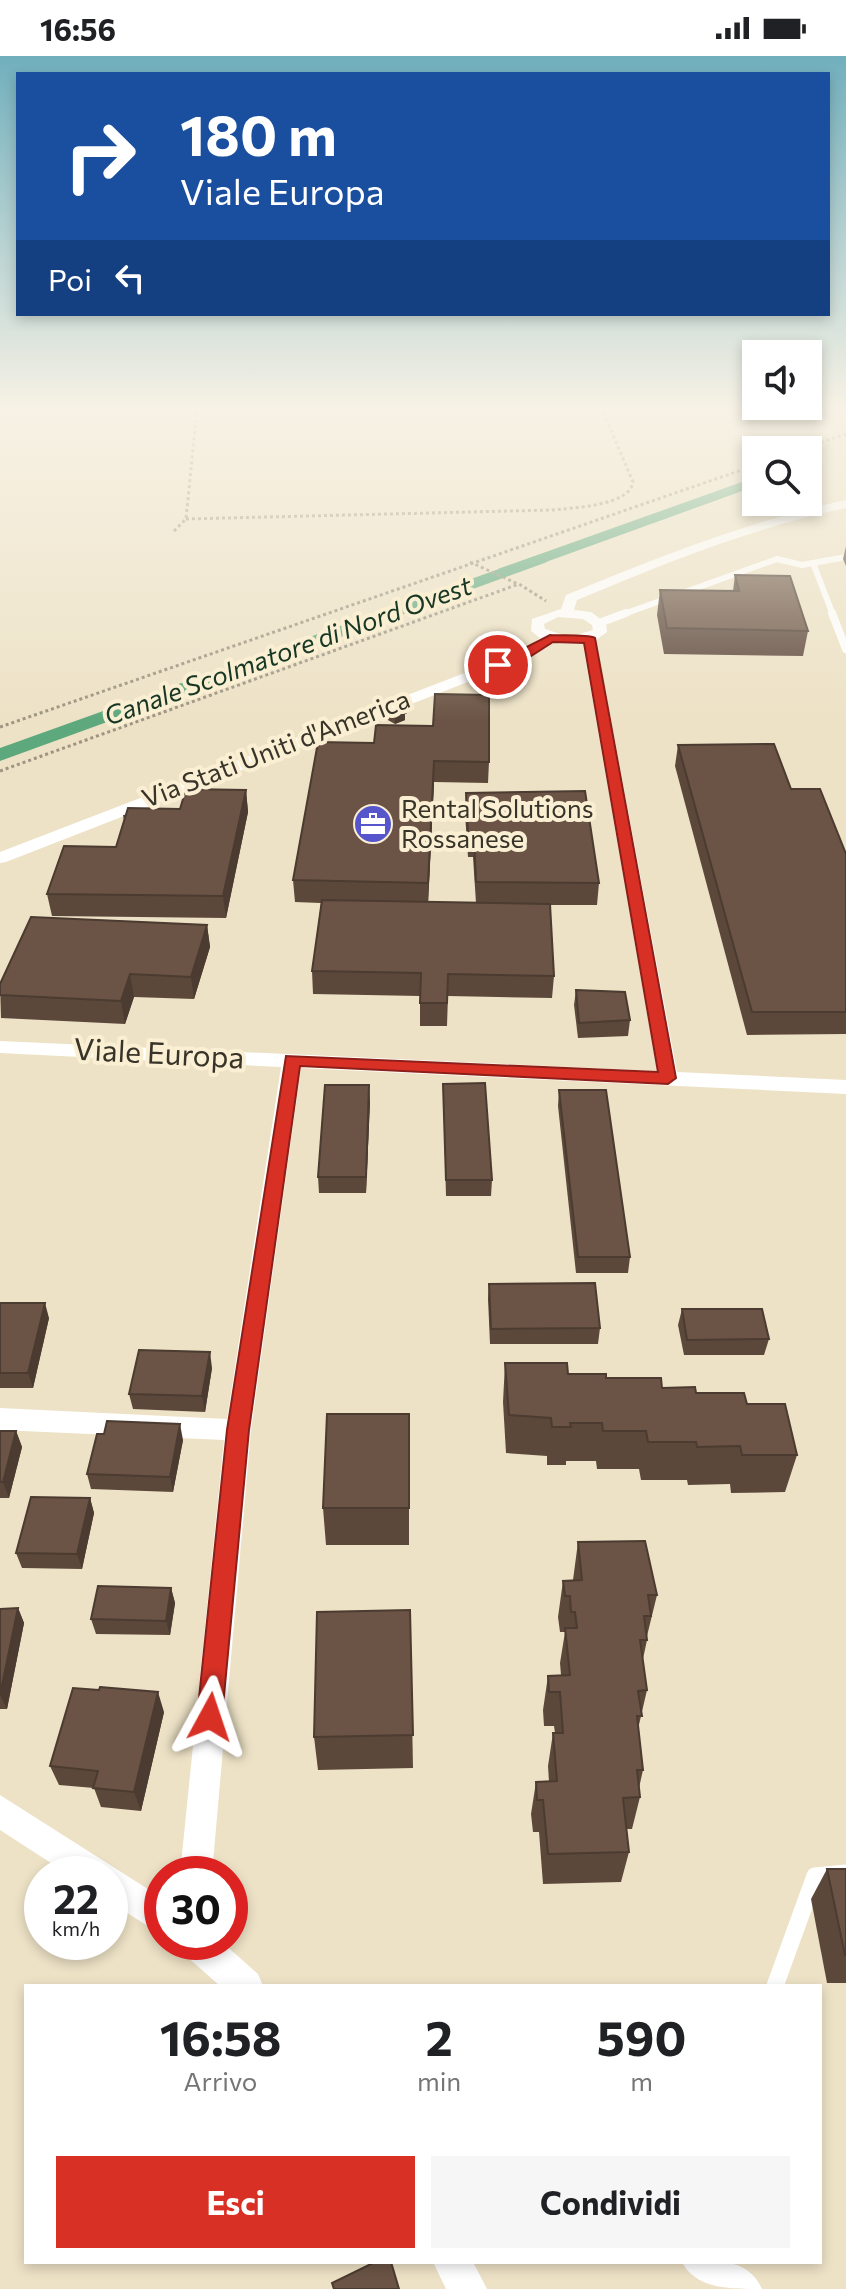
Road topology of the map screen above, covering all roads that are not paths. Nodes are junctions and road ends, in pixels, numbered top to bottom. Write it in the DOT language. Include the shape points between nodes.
graph roads {
  1 [pos="806,513"];
  2 [pos="846,557"];
  3 [pos="813,563"];
  4 [pos="566,613"];
  5 [pos="594,631"];
  6 [pos="550,638"];
  7 [pos="846,649"];
  8 [pos="0,858"];
  9 [pos="0,1047"];
  10 [pos="292,1060"];
  11 [pos="668,1078"];
  12 [pos="846,1087"];
  13 [pos="0,1419"];
  14 [pos="238,1430"];
  15 [pos="0,1811"];
  16 [pos="69,1856"];
  17 [pos="198,1856"];
  18 [pos="846,1873"];
  19 [pos="216,1960"];
  20 [pos="244,1984"];
  21 [pos="776,1984"];
  22 [pos="453,2264"];
  23 [pos="704,2264"];
  24 [pos="467,2289"];
  25 [pos="742,2289"];
  1 -- 4 [label="street" via="707,541 571,598"];
  2 -- 3 [label="lane"];
  3 -- 5 [label="lane" via="777,559"];
  3 -- 7 [label="lane"];
  4 -- 5 [label="street" via="586,615"];
  4 -- 6 [label="street" via="537,622 538,631"];
  5 -- 6 [label="street" via="570,641"];
  5 -- 11 [label="street"];
  6 -- 8 [label="street, Via Stati Uniti d'America" via="527,654"];
  9 -- 10 [label="street, Viale Europa"];
  10 -- 11 [label="street, Viale Europa"];
  10 -- 14 [label="street"];
  11 -- 12 [label="street, Viale Europa"];
  13 -- 14 [label="street"];
  14 -- 17 [label="street"];
  15 -- 16 [label="street"];
  18 -- 21 [label="lane" via="815,1876"];
  19 -- 20 [label="street"];
  22 -- 24 [label="street"];
  23 -- 25 [label="street"];
}
